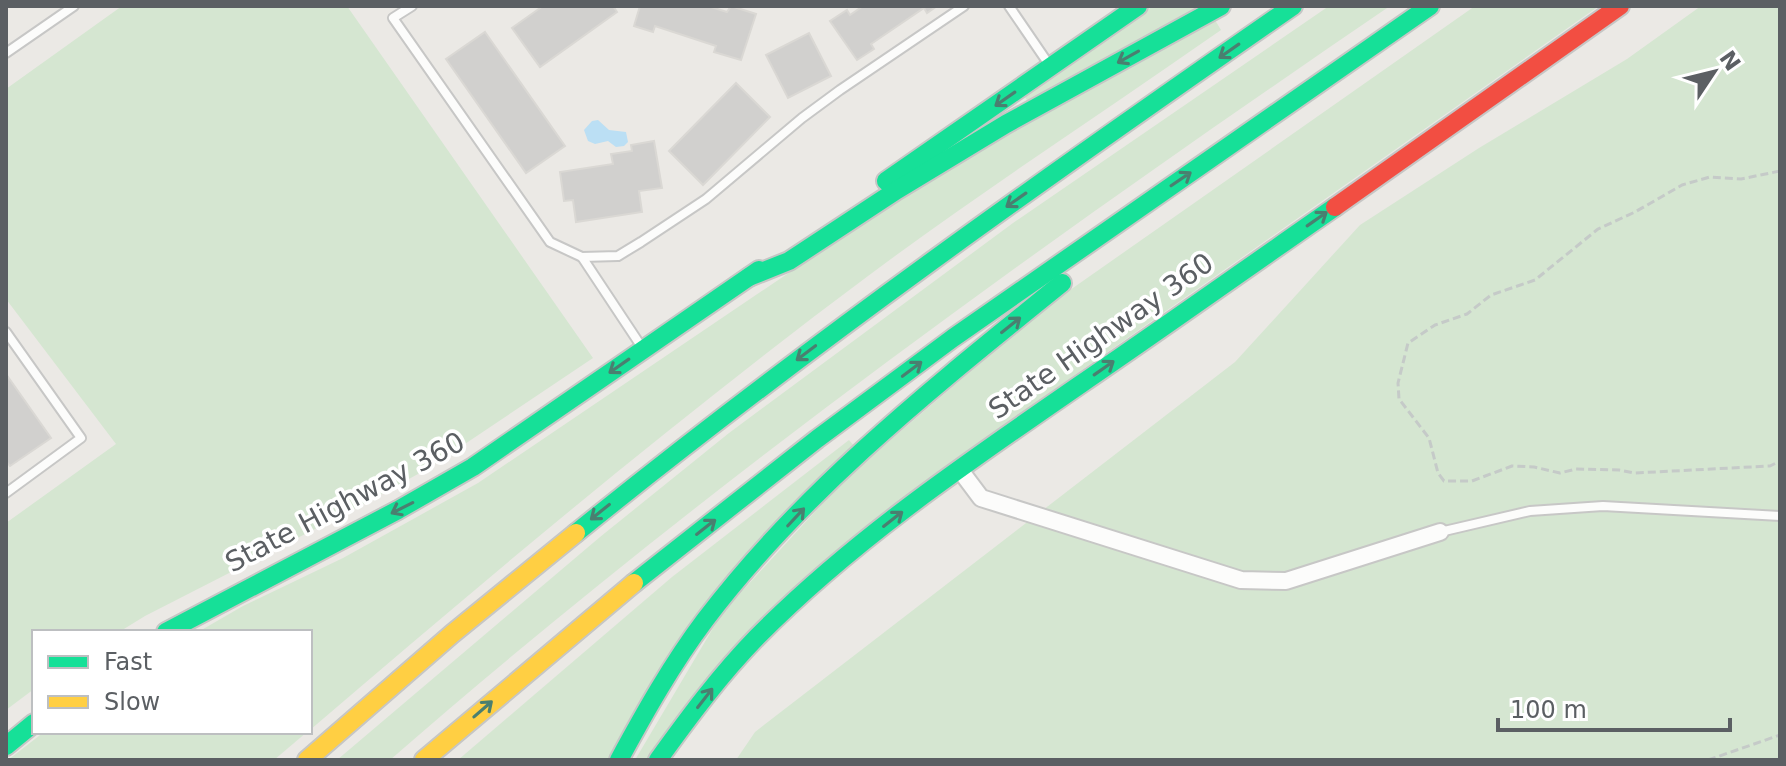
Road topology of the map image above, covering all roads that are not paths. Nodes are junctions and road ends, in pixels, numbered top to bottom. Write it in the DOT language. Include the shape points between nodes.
graph roads {
  1 [pos="74,6"];
  2 [pos="412,6"];
  3 [pos="964,6"];
  4 [pos="1138,6"];
  5 [pos="1221,6"];
  6 [pos="1293,6"];
  7 [pos="1430,6"];
  8 [pos="1620,6"];
  9 [pos="1010,7"];
  10 [pos="7,50"];
  11 [pos="1050,67"];
  12 [pos="1116,223"];
  13 [pos="582,257"];
  14 [pos="749,277"];
  15 [pos="6,332"];
  16 [pos="643,349"];
  17 [pos="960,470"];
  18 [pos="6,493"];
  19 [pos="1780,516"];
  20 [pos="1440,532"];
  21 [pos="170,630"];
  22 [pos="32,725"];
  23 [pos="6,746"];
  24 [pos="307,760"];
  25 [pos="424,760"];
  26 [pos="619,760"];
  27 [pos="658,760"];
  1 -- 10 [label="lane"];
  2 -- 13 [label="lane" via="393,18 550,242"];
  3 -- 13 [label="lane" via="840,90 706,199 641,242 618,256"];
  4 -- 11 [label="main road, State Highway 360"];
  5 -- 14 [label="main road, one-way" via="1006,124 789,261"];
  6 -- 24 [label="main road, one-way" via="908,277 718,419 516,580"];
  12 -- 7 [label="main road, one-way"];
  17 -- 8 [label="main road, State Highway 360, one-way"];
  9 -- 11 [label="lane"];
  11 -- 14 [label="main road, State Highway 360, one-way"];
  25 -- 12 [label="main road, one-way" via="570,635 762,483"];
  26 -- 12 [label="main road, one-way" via="676,663 753,563 916,402 1083,266"];
  13 -- 16 [label="lane"];
  14 -- 16 [label="main road, State Highway 360"];
  15 -- 18 [label="lane" via="81,438"];
  16 -- 21 [label="main road, State Highway 360, one-way" via="427,495"];
  17 -- 20 [label="street" via="981,498 1241,580 1286,581"];
  27 -- 17 [label="main road, State Highway 360, one-way" via="719,680 777,618 839,561"];
  19 -- 20 [label="lane" via="1603,506 1530,511"];
  22 -- 23 [label="main road"];
}
